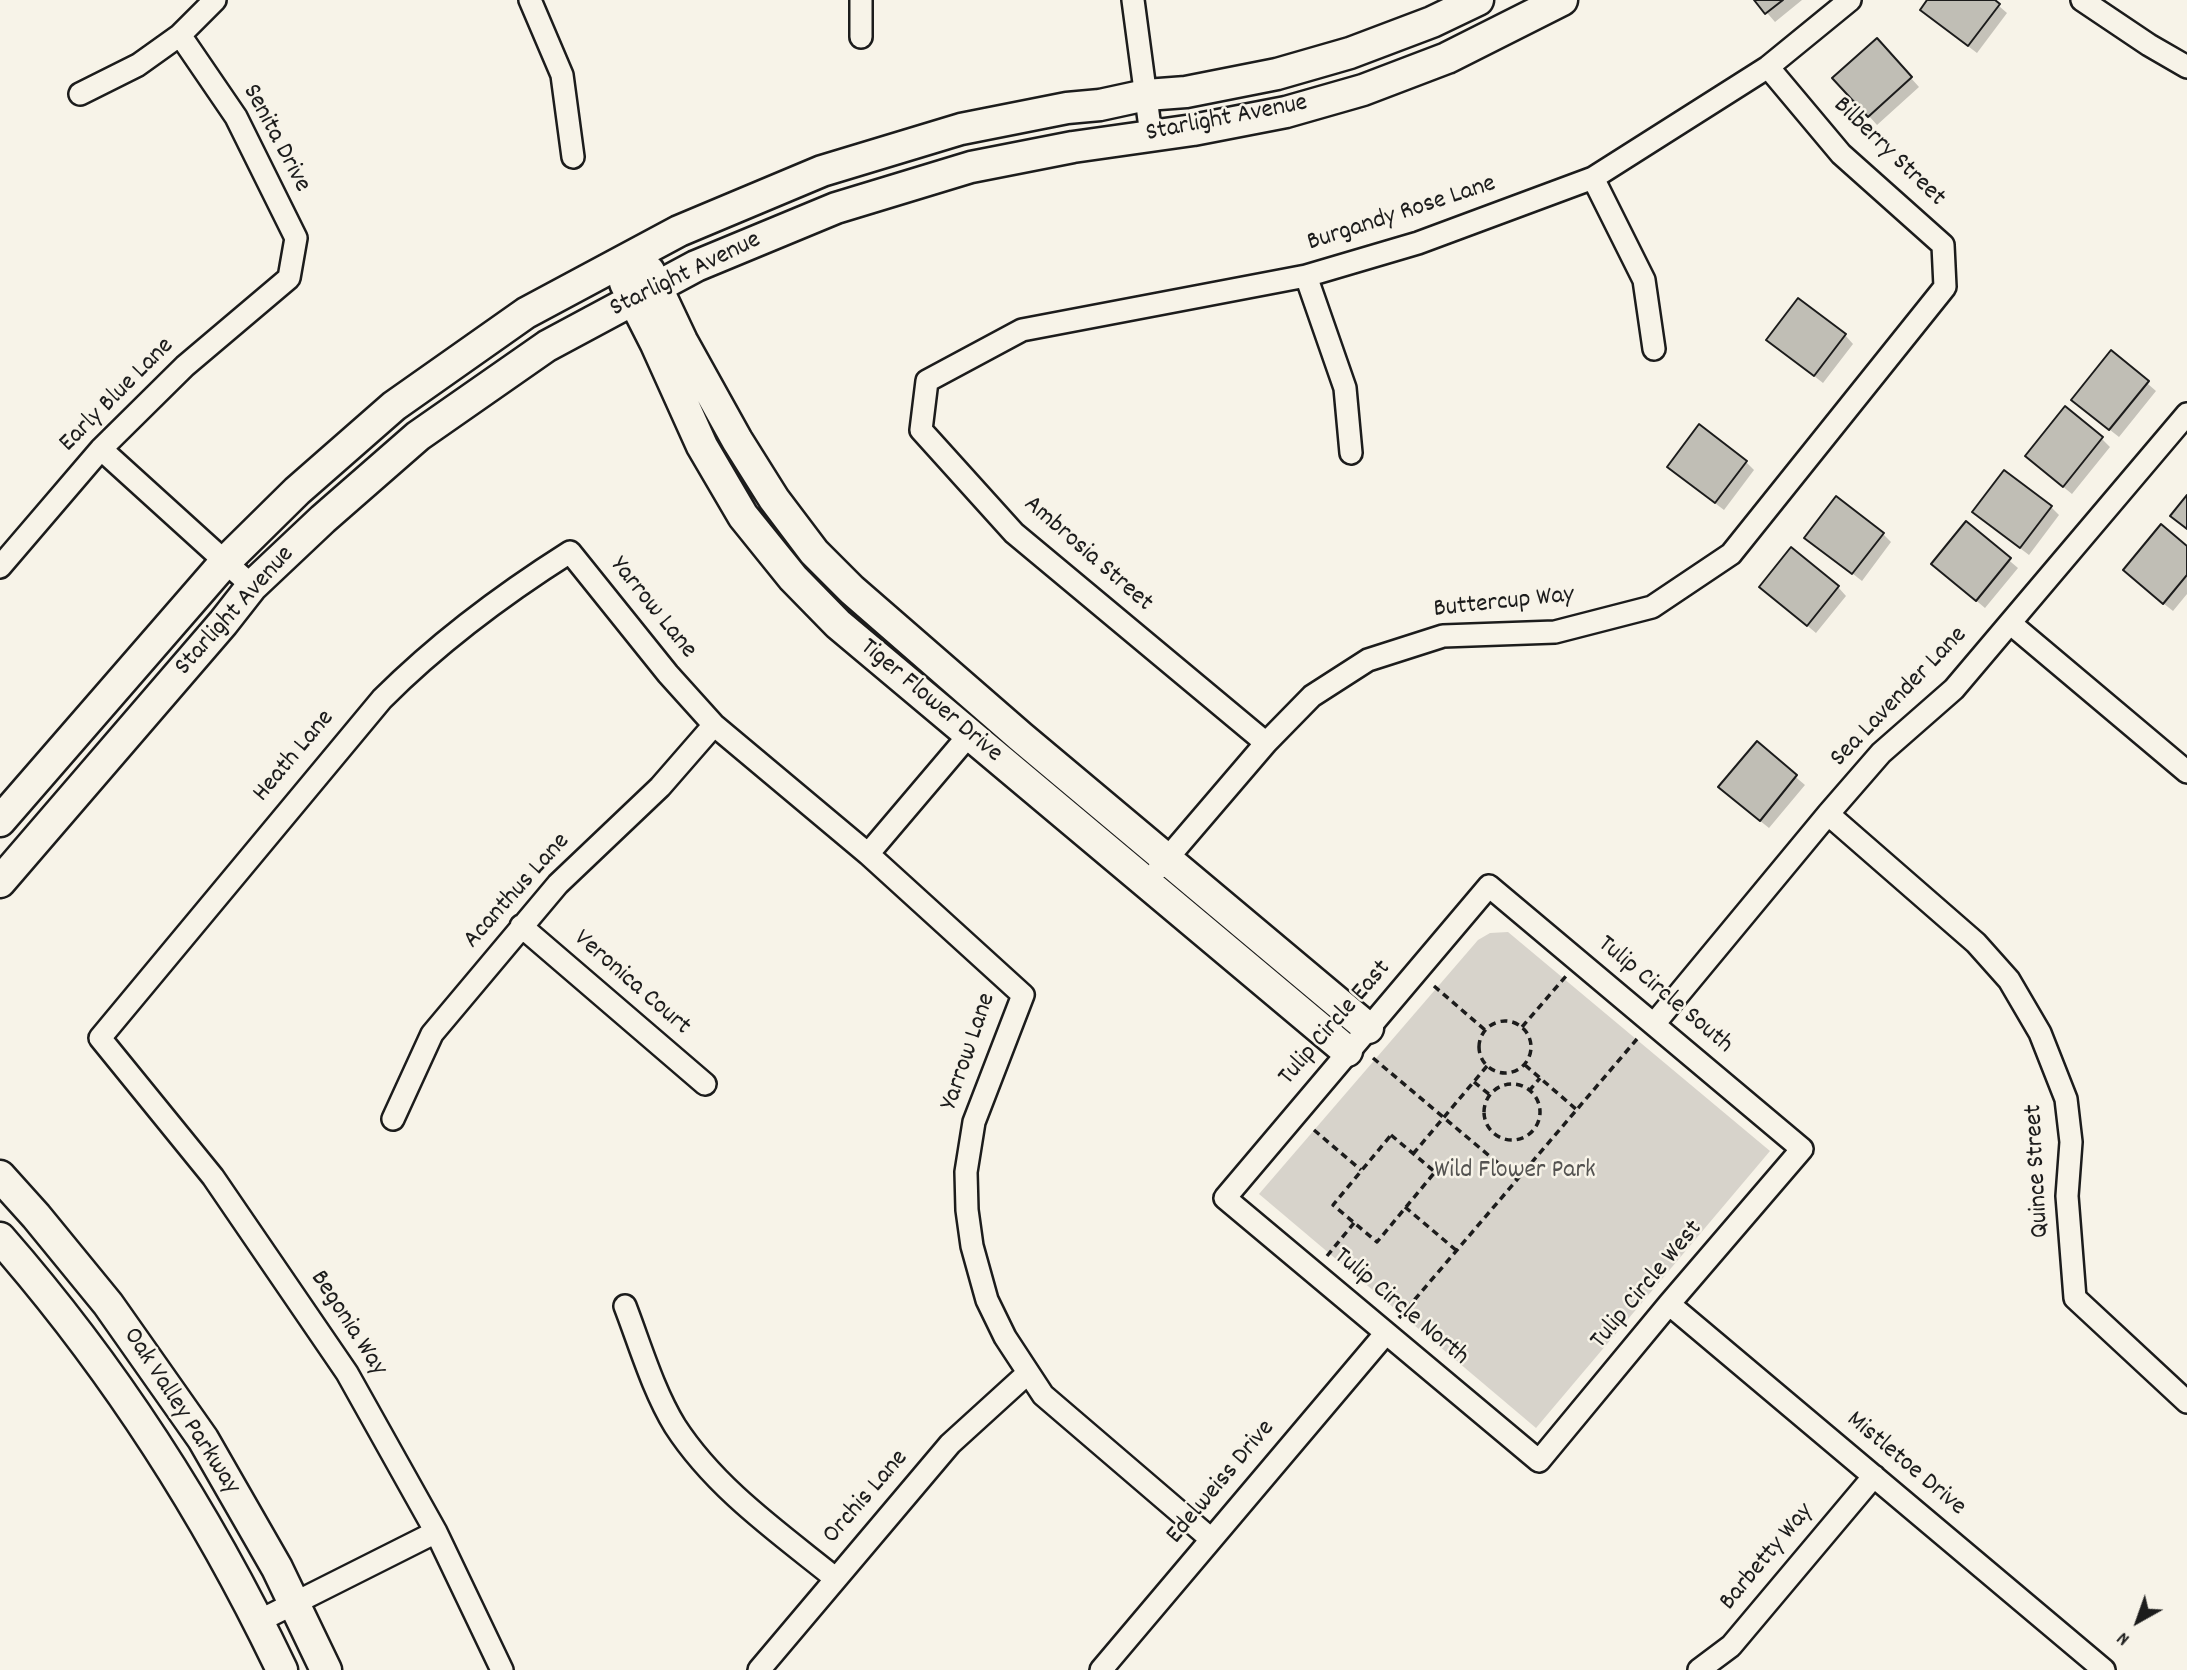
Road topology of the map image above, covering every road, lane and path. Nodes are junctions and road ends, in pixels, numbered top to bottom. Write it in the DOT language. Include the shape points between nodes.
graph roads {
  1 [pos="215,0"];
  2 [pos="530,0"];
  3 [pos="861,0"];
  4 [pos="1133,0"];
  5 [pos="1478,0"];
  6 [pos="1562,0"];
  7 [pos="1850,0"];
  8 [pos="2082,0"];
  9 [pos="180,35"];
  10 [pos="861,37"];
  11 [pos="1768,67"];
  12 [pos="2187,67"];
  13 [pos="80,94"];
  14 [pos="1146,95"];
  15 [pos="1151,135"];
  16 [pos="573,157"];
  17 [pos="1593,178"];
  18 [pos="1943,244"];
  19 [pos="628,259"];
  20 [pos="1306,276"];
  21 [pos="289,278"];
  22 [pos="645,294"];
  23 [pos="1654,348"];
  24 [pos="927,381"];
  25 [pos="2187,414"];
  26 [pos="102,449"];
  27 [pos="1351,453"];
  28 [pos="570,552"];
  29 [pos="225,562"];
  30 [pos="0,567"];
  31 [pos="252,586"];
  32 [pos="2010,623"];
  33 [pos="714,725"];
  34 [pos="969,735"];
  35 [pos="1266,743"];
  36 [pos="2187,772"];
  37 [pos="1828,814"];
  38 [pos="0,821"];
  39 [pos="868,854"];
  40 [pos="1167,860"];
  41 [pos="0,882"];
  42 [pos="1147,883"];
  43 [pos="1489,886"];
  44 [pos="521,926"];
  45 [pos="1579,961"];
  46 [pos="1417,971"];
  47 [pos="1654,1024"];
  48 [pos="1522,1027"];
  49 [pos="1485,1030"];
  50 [pos="100,1038"];
  51 [pos="1637,1039"];
  52 [pos="1357,1040"];
  53 [pos="1525,1065"];
  54 [pos="1487,1066"];
  55 [pos="1540,1078"];
  56 [pos="1474,1082"];
  57 [pos="705,1084"];
  58 [pos="1529,1091"];
  59 [pos="1490,1095"];
  60 [pos="1577,1110"];
  61 [pos="1444,1117"];
  62 [pos="393,1119"];
  63 [pos="1314,1130"];
  64 [pos="1802,1149"];
  65 [pos="1413,1154"];
  66 [pos="1361,1170"];
  67 [pos="0,1176"];
  68 [pos="1518,1180"];
  69 [pos="1226,1198"];
  70 [pos="1405,1207"];
  71 [pos="1354,1223"];
  72 [pos="0,1238"];
  73 [pos="1457,1251"];
  74 [pos="1314,1272"];
  75 [pos="1669,1304"];
  76 [pos="625,1306"];
  77 [pos="1386,1333"];
  78 [pos="1028,1373"];
  79 [pos="2187,1402"];
  80 [pos="1539,1461"];
  81 [pos="1874,1476"];
  82 [pos="436,1532"];
  83 [pos="1211,1539"];
  84 [pos="835,1578"];
  85 [pos="294,1604"];
  86 [pos="259,1621"];
  87 [pos="282,1670"];
  88 [pos="326,1670"];
  89 [pos="502,1670"];
  90 [pos="759,1670"];
  91 [pos="1101,1670"];
  92 [pos="1699,1670"];
  93 [pos="2104,1670"];
  1 -- 9 [label="street"];
  2 -- 16 [label="street" via="562,75"];
  3 -- 10 [label="street"];
  4 -- 14 [label="street"];
  5 -- 14 [label="street, Starlight Avenue" via="1362,48 1277,74"];
  6 -- 15 [label="street, Starlight Avenue" via="1447,58 1363,90 1286,113"];
  7 -- 11 [label="street, Burgandy Rose Lane"];
  8 -- 12 [label="street"];
  9 -- 13 [label="street" via="138,65"];
  9 -- 21 [label="street, Senita Drive" via="236,117 296,238"];
  11 -- 17 [label="street, Burgandy Rose Lane"];
  11 -- 18 [label="street, Bilberry Street" via="1841,154"];
  14 -- 15 [label="street"];
  14 -- 19 [label="street, Starlight Avenue" via="961,129 822,171 679,230"];
  15 -- 22 [label="street, Starlight Avenue" via="971,167 836,208 696,266"];
  17 -- 20 [label="street, Burgandy Rose Lane" via="1418,243"];
  17 -- 23 [label="street" via="1644,280"];
  18 -- 35 [label="street, Buttercup Way" via="1945,287 1731,554 1652,607 1555,632 1443,636 1368,660 1312,696"];
  19 -- 22 [label="street, Tiger Flower Drive"];
  19 -- 29 [label="street, Starlight Avenue" via="526,313 394,406"];
  20 -- 24 [label="street, Burgandy Rose Lane" via="1021,330"];
  20 -- 27 [label="street" via="1345,388"];
  21 -- 26 [label="street, Early Blue Lane" via="185,366"];
  22 -- 31 [label="street, Starlight Avenue" via="547,346 418,436"];
  22 -- 34 [label="street, Tiger Flower Drive" via="656,344 702,446 743,516 838,624"];
  22 -- 40 [label="street, Tiger Flower Drive" via="682,341 737,440 814,552 852,590"];
  24 -- 35 [label="street, Ambrosia Street" via="921,430 1014,533"];
  25 -- 32 [label="street, Sea Lavender Lane"];
  26 -- 29 [label="street"];
  26 -- 30 [label="street, Early Blue Lane"];
  28 -- 33 [label="street, Yarrow Lane"];
  28 -- 50 [label="street, Heath Lane" via="505,594 412,668 382,699"];
  29 -- 31 [label="street"];
  29 -- 38 [label="street, Starlight Avenue"];
  31 -- 41 [label="street, Starlight Avenue"];
  32 -- 36 [label="street"];
  32 -- 37 [label="street, Sea Lavender Lane" via="1954,689 1881,753"];
  33 -- 39 [label="street, Yarrow Lane"];
  33 -- 44 [label="street, Acanthus Lane" via="660,787 558,884"];
  34 -- 39 [label="street"];
  34 -- 42 [label="street, Tiger Flower Drive"];
  35 -- 40 [label="street, Buttercup Way"];
  37 -- 47 [label="street, Sea Lavender Lane"];
  37 -- 79 [label="street, Quince Street" via="1976,943 2009,979 2040,1033 2066,1099 2075,1298"];
  39 -- 78 [label="street, Yarrow Lane" via="1023,995 974,1122 966,1172 972,1246 987,1300"];
  40 -- 42 [label="street, Buttercup Way"];
  40 -- 52 [label="street, Tiger Flower Drive"];
  42 -- 52 [label="street, Tiger Flower Drive"];
  43 -- 45 [label="street, Tulip Circle South"];
  43 -- 46 [label="street, Tulip Circle East"];
  44 -- 57 [label="street, Veronica Court"];
  44 -- 62 [label="street, Acanthus Lane" via="432,1034"];
  45 -- 47 [label="street, Tulip Circle South"];
  45 -- 48 [label="path"];
  46 -- 49 [label="path"];
  46 -- 52 [label="street, Tulip Circle East"];
  47 -- 64 [label="street, Tulip Circle South"];
  48 -- 49 [label="path" via="1500,1021"];
  48 -- 53 [label="path" via="1532,1044"];
  49 -- 54 [label="path" via="1479,1047"];
  50 -- 82 [label="street, Begonia Way" via="213,1177 259,1242 347,1373"];
  51 -- 60 [label="path"];
  52 -- 61 [label="path"];
  52 -- 69 [label="street, Tulip Circle East"];
  53 -- 54 [label="path" via="1508,1074"];
  53 -- 55 [label="path"];
  54 -- 56 [label="path"];
  55 -- 58 [label="path"];
  55 -- 60 [label="path"];
  56 -- 59 [label="path"];
  56 -- 61 [label="path"];
  58 -- 59 [label="path" via="1510,1084"];
  58 -- 59 [label="path" via="1538,1104 1538,1122 1518,1139 1500,1137 1486,1124 1484,1106"];
  60 -- 68 [label="path"];
  61 -- 65 [label="path"];
  61 -- 68 [label="path"];
  63 -- 66 [label="path"];
  64 -- 75 [label="street, Tulip Circle West"];
  65 -- 66 [label="path" via="1391,1135"];
  65 -- 70 [label="path" via="1435,1172"];
  66 -- 71 [label="path" via="1333,1205"];
  67 -- 85 [label="street, Oak Valley Parkway" via="108,1304 203,1439"];
  68 -- 73 [label="path"];
  69 -- 74 [label="street, Tulip Circle North"];
  70 -- 71 [label="path" via="1377,1242"];
  70 -- 73 [label="path"];
  71 -- 74 [label="path"];
  72 -- 86 [label="street, Oak Valley Parkway" via="42,1286 133,1410"];
  73 -- 77 [label="path"];
  74 -- 77 [label="street, Tulip Circle North"];
  75 -- 80 [label="street, Tulip Circle West"];
  75 -- 81 [label="street, Mistletoe Drive"];
  76 -- 84 [label="street" via="660,1396 694,1451 740,1501"];
  77 -- 80 [label="street, Tulip Circle North"];
  77 -- 83 [label="street, Edelweiss Drive"];
  78 -- 83 [label="street, Yarrow Lane" via="1062,1413"];
  78 -- 84 [label="street, Orchis Lane" via="950,1444"];
  81 -- 92 [label="street, Barbetty Way" via="1731,1646"];
  81 -- 93 [label="street, Mistletoe Drive"];
  82 -- 85 [label="street"];
  82 -- 89 [label="street, Begonia Way"];
  83 -- 91 [label="street, Edelweiss Drive"];
  84 -- 90 [label="street, Orchis Lane"];
  85 -- 86 [label="street"];
  85 -- 88 [label="street, Oak Valley Parkway"];
  86 -- 87 [label="street, Oak Valley Parkway"];
}
